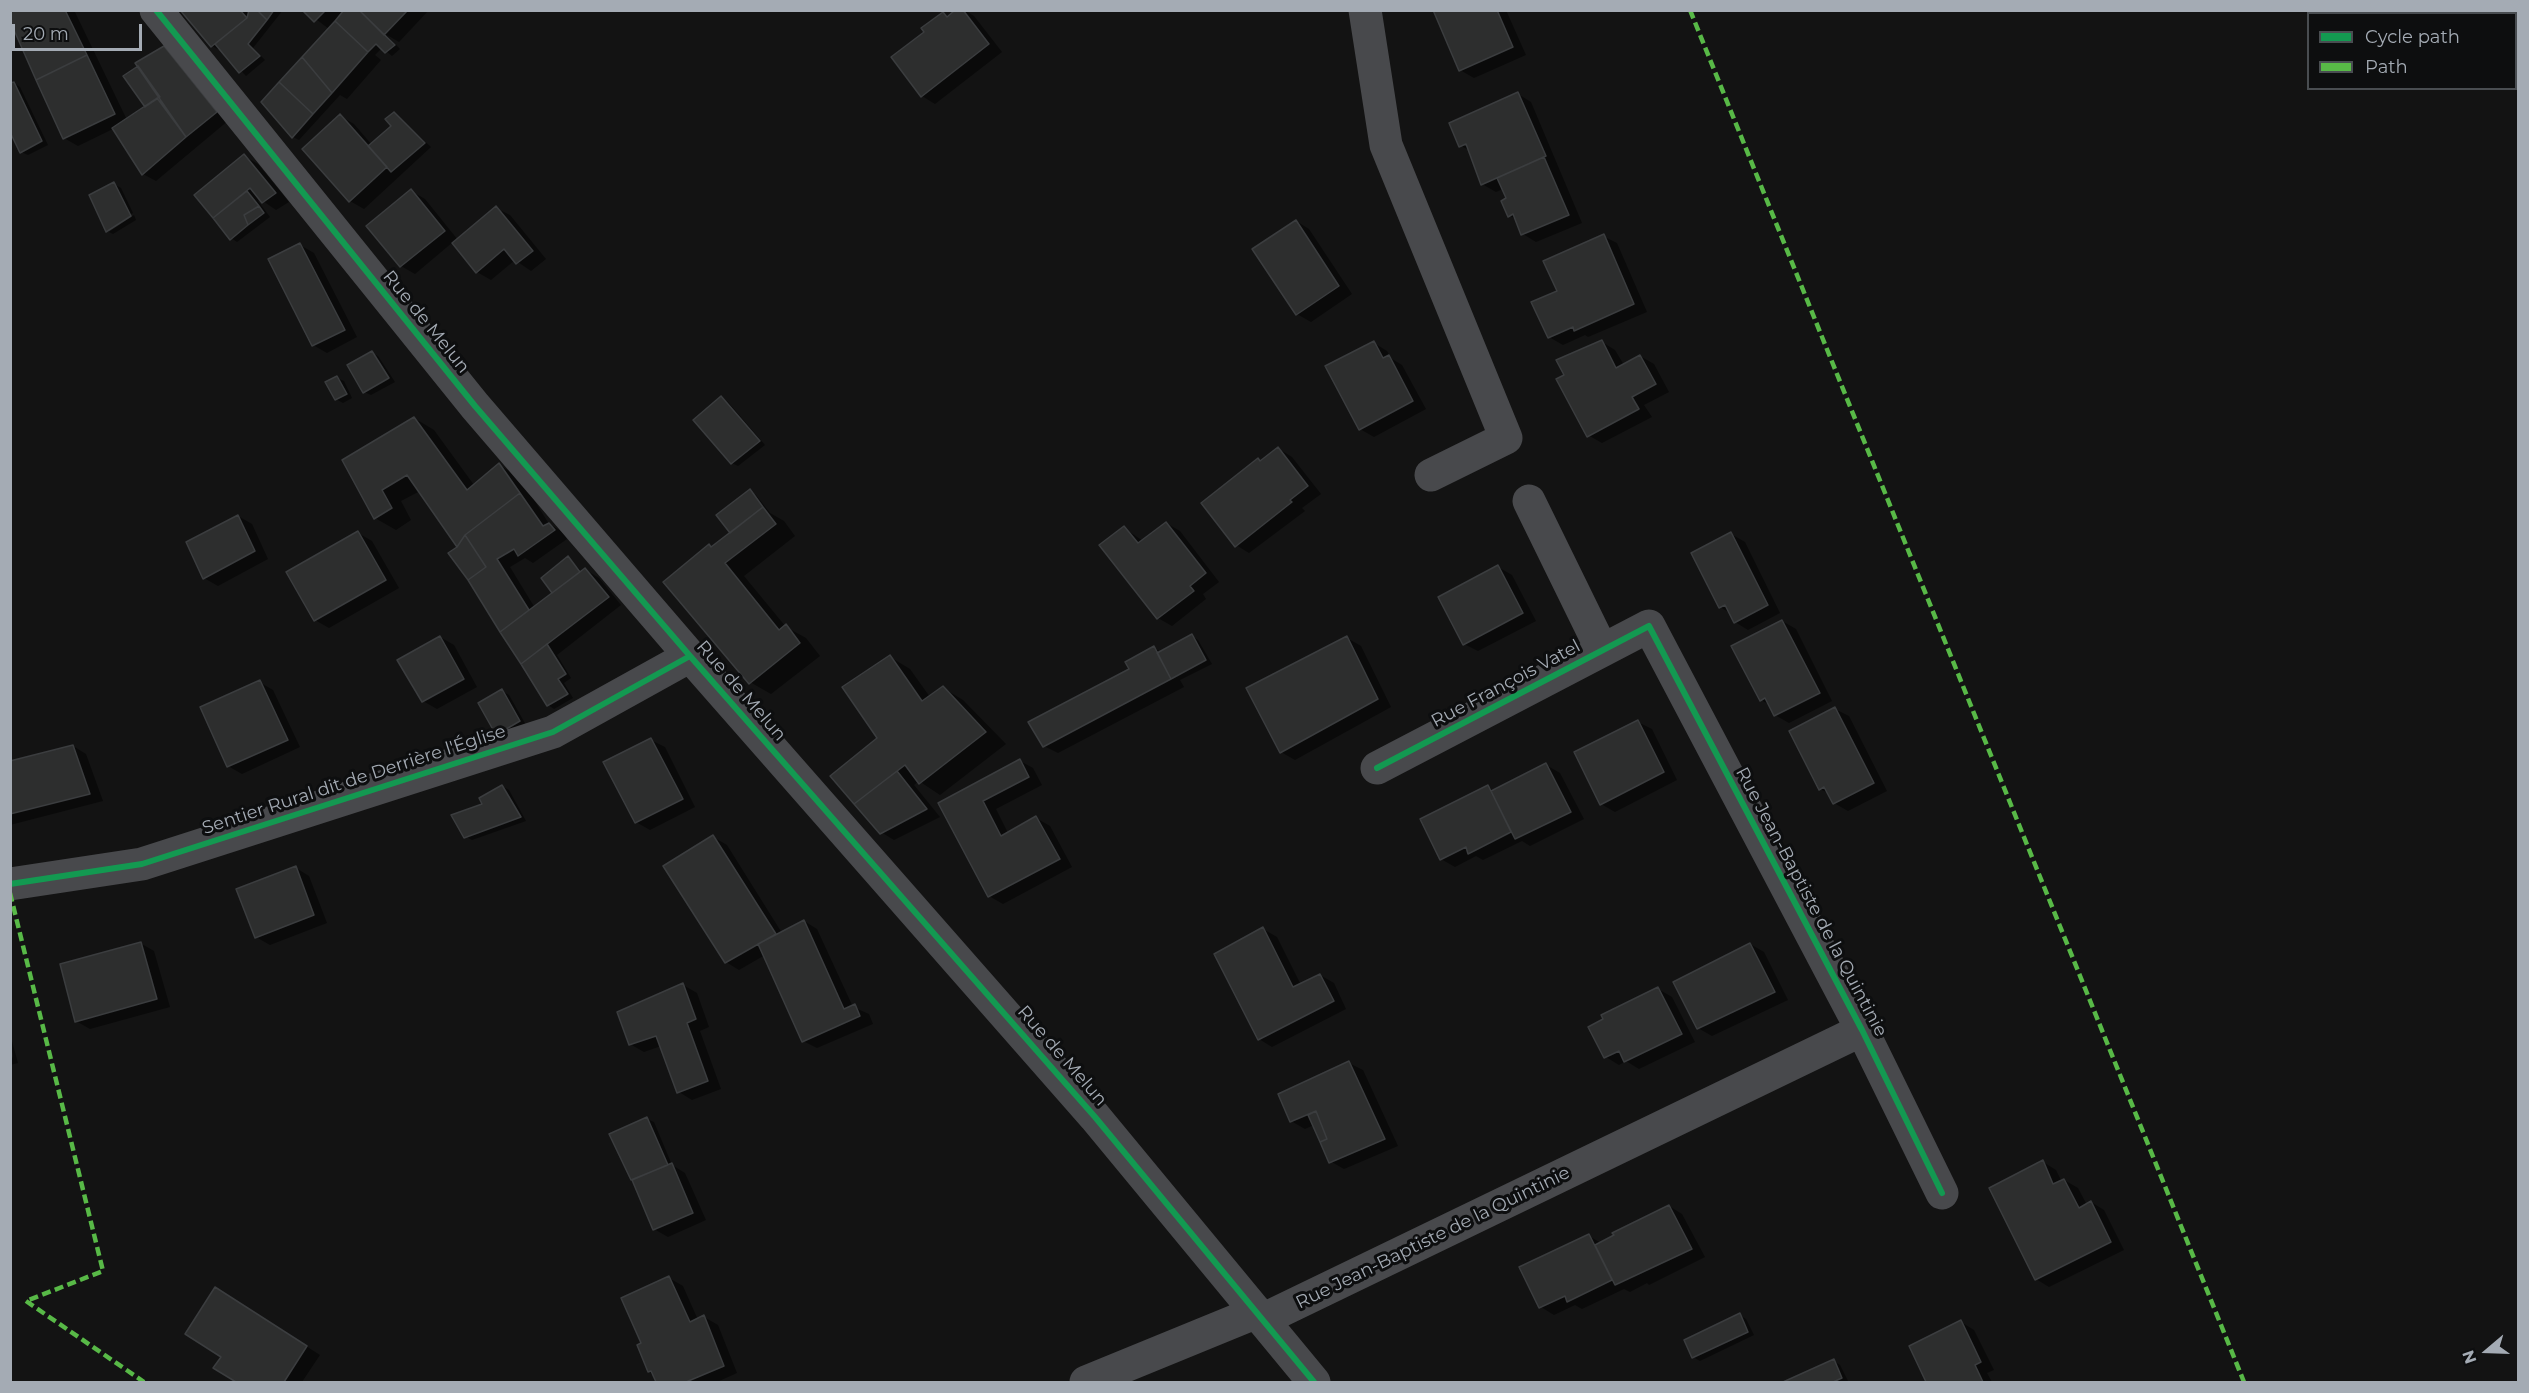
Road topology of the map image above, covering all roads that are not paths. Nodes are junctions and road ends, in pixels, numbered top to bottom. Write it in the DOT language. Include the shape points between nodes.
graph roads {
  1 [pos="156,10"];
  2 [pos="1365,10"];
  3 [pos="1431,475"];
  4 [pos="1529,501"];
  5 [pos="1649,626"];
  6 [pos="1602,650"];
  7 [pos="690,656"];
  8 [pos="1377,768"];
  9 [pos="10,884"];
  10 [pos="1862,1030"];
  11 [pos="1942,1193"];
  12 [pos="1261,1316"];
  13 [pos="1086,1383"];
  14 [pos="1314,1383"];
  1 -- 7 [label="street, Rue de Melun" via="475,406"];
  2 -- 3 [label="street" via="1386,145 1506,438"];
  4 -- 6 [label="street"];
  5 -- 6 [label="street, Rue François Vatel"];
  5 -- 10 [label="street, Rue Jean-Baptiste de la Quintinie"];
  6 -- 8 [label="street, Rue François Vatel"];
  7 -- 9 [label="street, Sentier Rural dit de Derrière l'Église" via="553,732 142,864"];
  7 -- 12 [label="street, Rue de Melun" via="1095,1117"];
  10 -- 11 [label="street, Rue Jean-Baptiste de la Quintinie"];
  10 -- 12 [label="street, Rue Jean-Baptiste de la Quintinie"];
  12 -- 13 [label="street, Rue Jean-Baptiste de la Quintinie"];
  12 -- 14 [label="street, Rue de Melun"];
}
